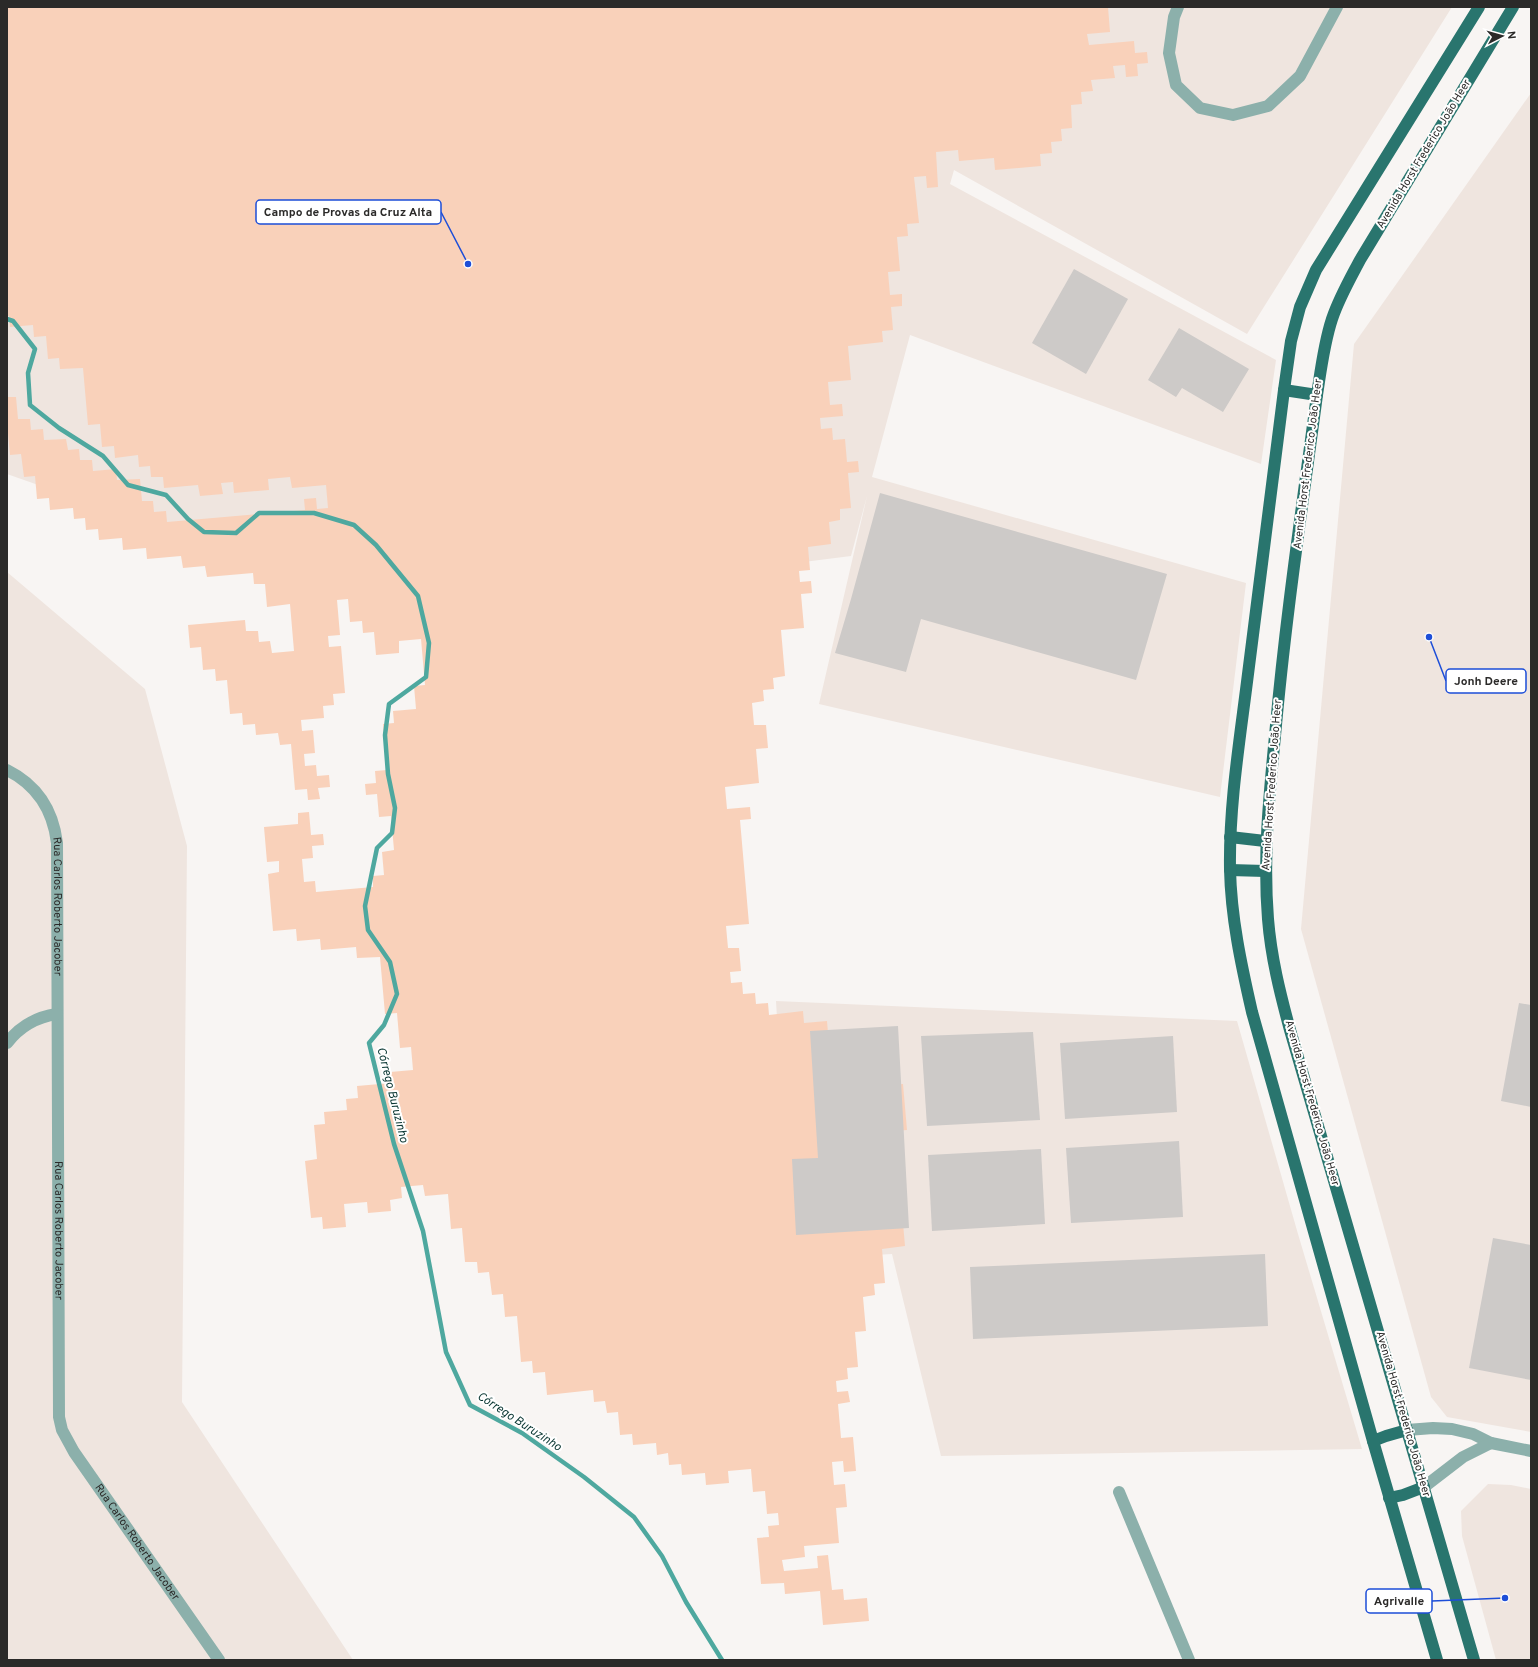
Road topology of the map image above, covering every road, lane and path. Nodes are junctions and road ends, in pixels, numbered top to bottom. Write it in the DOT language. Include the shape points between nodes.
graph roads {
  1 [pos="1178,7"];
  2 [pos="1337,7"];
  3 [pos="1478,7"];
  4 [pos="1513,7"];
  5 [pos="1284,390"];
  6 [pos="1317,395"];
  7 [pos="8,770"];
  8 [pos="1230,837"];
  9 [pos="1265,841"];
  10 [pos="1230,870"];
  11 [pos="1265,871"];
  12 [pos="57,1014"];
  13 [pos="7,1043"];
  14 [pos="1408,1430"];
  15 [pos="1373,1441"];
  16 [pos="1491,1443"];
  17 [pos="1531,1451"];
  18 [pos="1424,1487"];
  19 [pos="1119,1492"];
  20 [pos="1389,1498"];
  21 [pos="219,1660"];
  22 [pos="1189,1660"];
  23 [pos="1437,1660"];
  24 [pos="1474,1660"];
  1 -- 2 [label="street" via="1174,17 1169,53 1176,86 1200,108 1233,115 1268,106 1300,76"];
  3 -- 5 [label="main road" via="1316,270 1300,307 1291,341"];
  4 -- 6 [label="main road, Avenida Horst Frederico João Heer" via="1345,288 1332,320"];
  5 -- 6 [label="main road"];
  5 -- 8 [label="main road" via="1236,770"];
  6 -- 9 [label="main road, Avenida Horst Frederico João Heer" via="1279,695"];
  7 -- 12 [label="street, Rua Carlos Roberto Jacober" via="39,794 56,830"];
  8 -- 9 [label="main road"];
  8 -- 10 [label="main road"];
  9 -- 11 [label="main road, Avenida Horst Frederico João Heer"];
  10 -- 11 [label="main road"];
  10 -- 15 [label="main road" via="1232,907 1252,1012"];
  11 -- 14 [label="main road, Avenida Horst Frederico João Heer" via="1268,921 1275,970 1290,1030"];
  12 -- 13 [label="street" via="29,1022"];
  12 -- 21 [label="street, Rua Carlos Roberto Jacober" via="58,1418 74,1452"];
  14 -- 15 [label="main road"];
  14 -- 16 [label="street" via="1452,1429 1473,1434"];
  14 -- 18 [label="main road, Avenida Horst Frederico João Heer"];
  15 -- 20 [label="main road"];
  16 -- 17 [label="street"];
  16 -- 18 [label="street" via="1463,1457"];
  18 -- 20 [label="main road" via="1403,1496"];
  18 -- 24 [label="main road, Avenida Horst Frederico João Heer"];
  19 -- 22 [label="street"];
  20 -- 23 [label="main road"];
}
